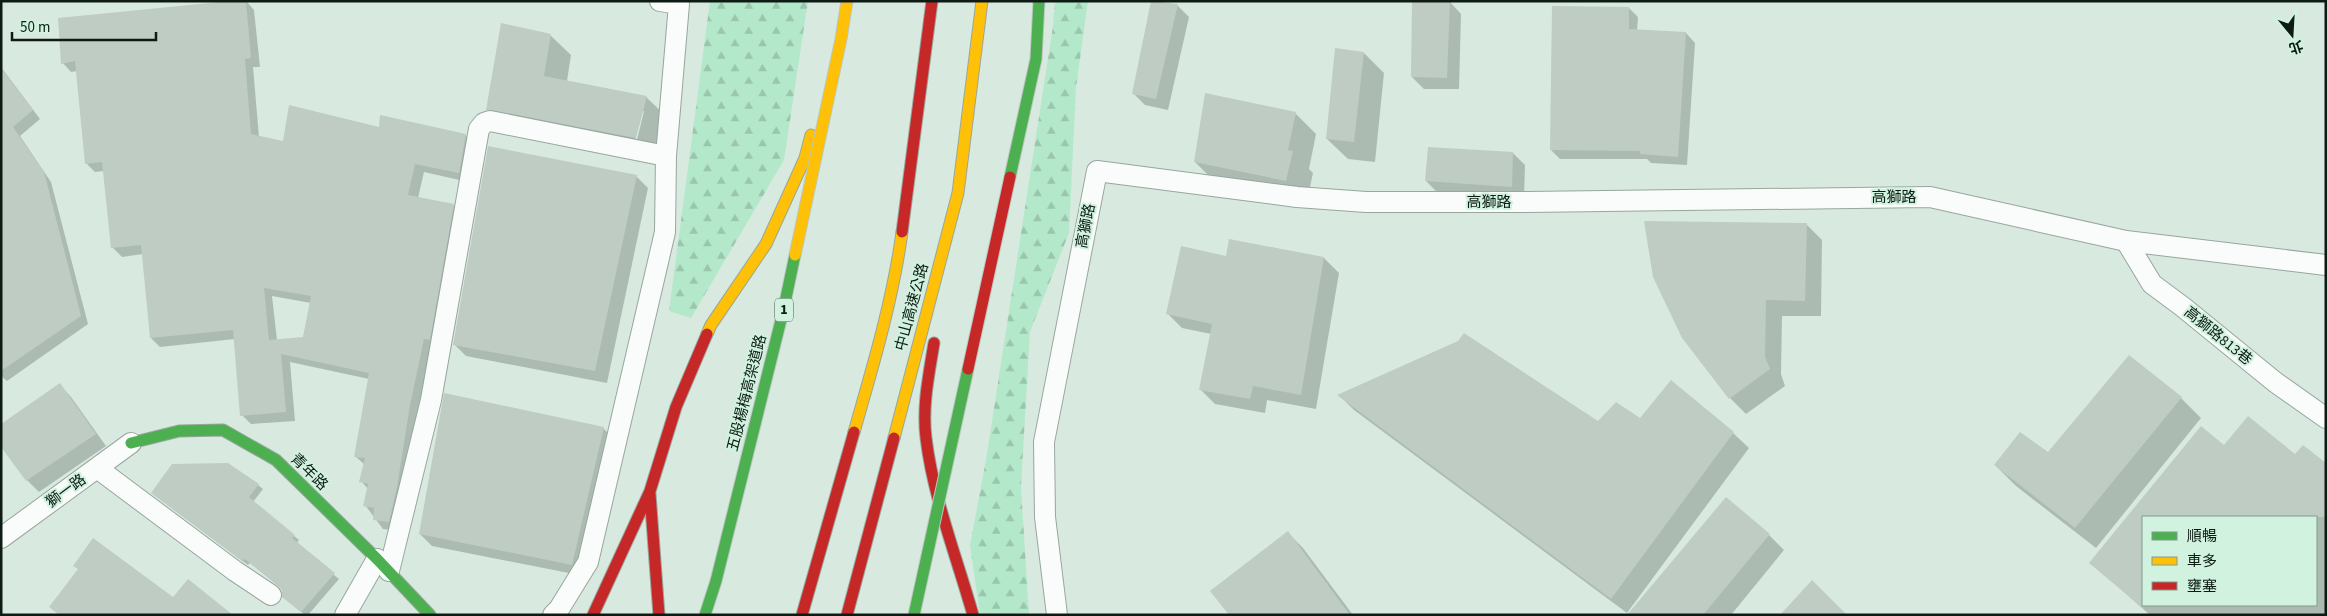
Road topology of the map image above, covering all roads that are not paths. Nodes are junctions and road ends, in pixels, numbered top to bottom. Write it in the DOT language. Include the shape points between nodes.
graph roads {
  1 [pos="848,1"];
  2 [pos="932,1"];
  3 [pos="982,1"];
  4 [pos="1039,1"];
  5 [pos="669,3"];
  6 [pos="666,156"];
  7 [pos="958,193"];
  8 [pos="2126,241"];
  9 [pos="2326,265"];
  10 [pos="939,316"];
  11 [pos="936,335"];
  12 [pos="2326,418"];
  13 [pos="131,443"];
  14 [pos="97,468"];
  15 [pos="650,491"];
  16 [pos="1,538"];
  17 [pos="383,565"];
  18 [pos="271,594"];
  19 [pos="345,615"];
  20 [pos="430,615"];
  21 [pos="553,615"];
  22 [pos="593,615"];
  23 [pos="659,615"];
  24 [pos="705,615"];
  25 [pos="802,615"];
  26 [pos="848,615"];
  27 [pos="914,615"];
  28 [pos="973,615"];
  29 [pos="1057,615"];
  1 -- 15 [label="main road" via="804,158 766,244 711,325 676,407"];
  1 -- 24 [label="main road, 五股楊梅高架道路 / 1, bridge" via="783,312"];
  2 -- 25 [label="main road, 中山高速公路" via="898,260 872,369"];
  3 -- 7 [label="main road, 中山高速公路"];
  4 -- 27 [label="main road, bridge" via="1036,59"];
  5 -- 6 [label="street"];
  6 -- 17 [label="street" via="490,121 479,129 431,400"];
  6 -- 21 [label="street" via="665,232 588,562"];
  7 -- 10 [label="main road"];
  7 -- 26 [label="main road, 中山高速公路"];
  8 -- 9 [label="street, 高獅路"];
  8 -- 12 [label="street, 高獅路813巷" via="2152,284 2275,382"];
  8 -- 29 [label="street, 高獅路" via="1930,197 1366,202 1297,197 1097,171 1044,442 1045,517"];
  11 -- 28 [label="main road" via="925,401 926,437 933,476"];
  13 -- 14 [label="street, 獅一路"];
  13 -- 17 [label="main road, 青年路" via="179,431 223,430 276,460"];
  14 -- 16 [label="street, 獅一路"];
  14 -- 18 [label="street"];
  15 -- 22 [label="main road"];
  15 -- 23 [label="main road"];
  17 -- 19 [label="street"];
  17 -- 20 [label="main road, 青年路"];
}
